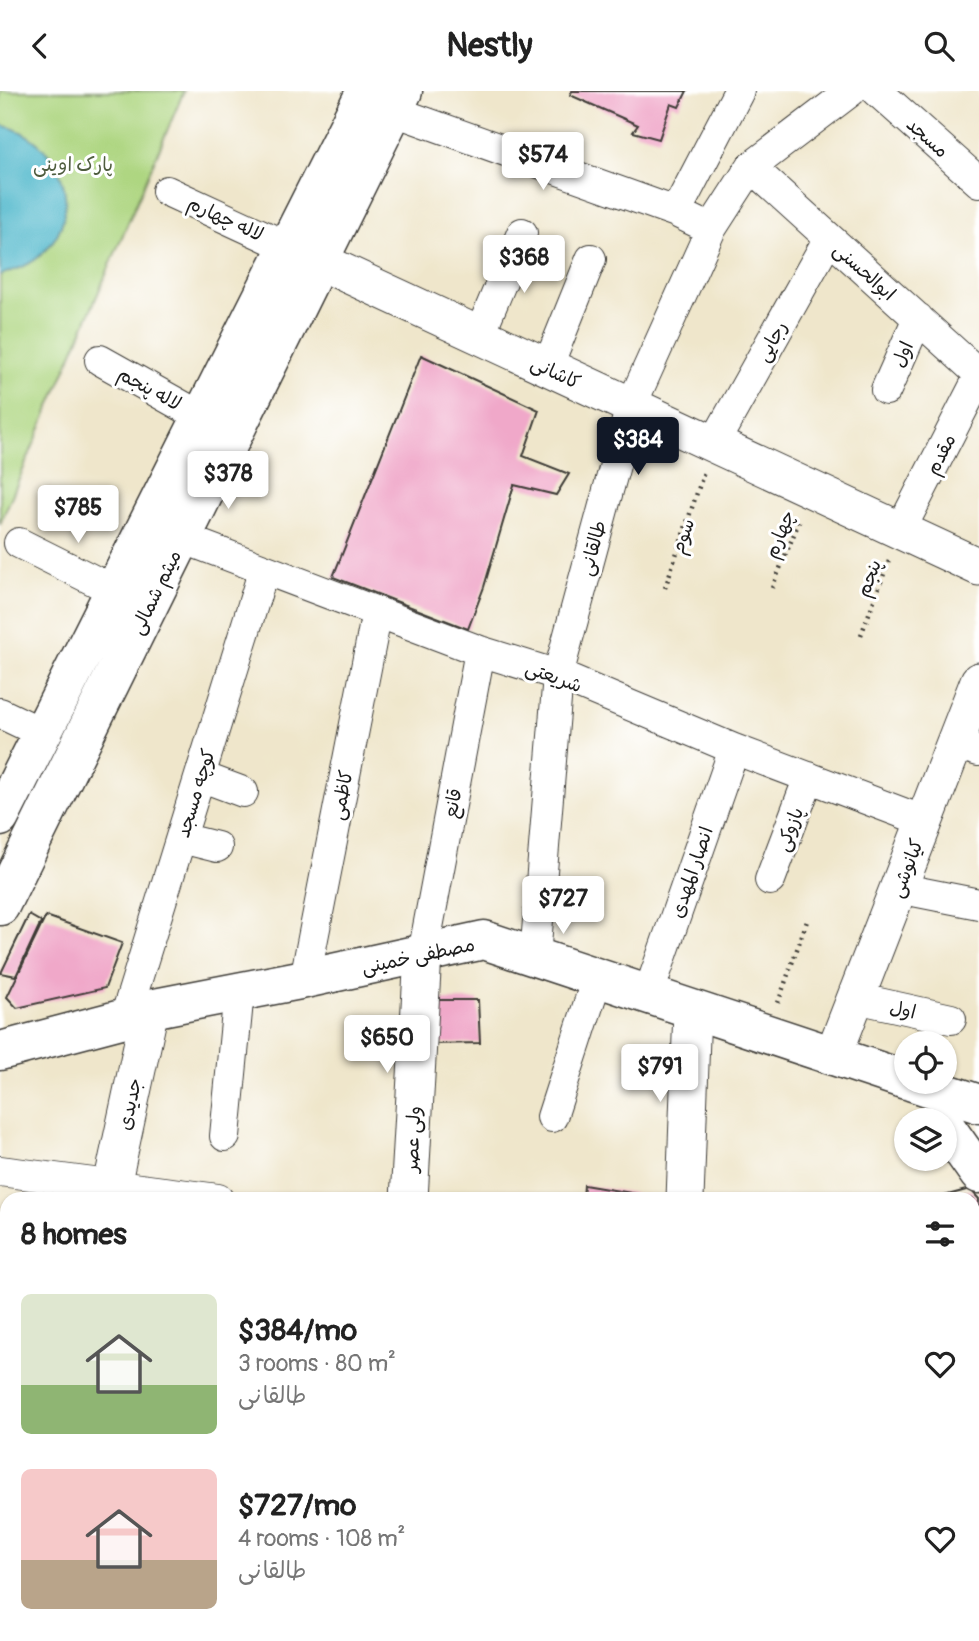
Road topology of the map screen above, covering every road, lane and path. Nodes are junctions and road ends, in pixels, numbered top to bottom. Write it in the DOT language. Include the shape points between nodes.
graph roads {
  1 [pos="738,91"];
  2 [pos="851,91"];
  3 [pos="877,91"];
  4 [pos="387,98"];
  5 [pos="751,167"];
  6 [pos="979,183"];
  7 [pos="167,191"];
  8 [pos="676,212"];
  9 [pos="711,229"];
  10 [pos="522,233"];
  11 [pos="829,238"];
  12 [pos="303,254"];
  13 [pos="591,260"];
  14 [pos="918,318"];
  15 [pos="479,337"];
  16 [pos="100,360"];
  17 [pos="547,368"];
  18 [pos="979,376"];
  19 [pos="886,390"];
  20 [pos="631,407"];
  21 [pos="200,417"];
  22 [pos="713,445"];
  23 [pos="812,490"];
  24 [pos="901,531"];
  25 [pos="182,538"];
  26 [pos="19,543"];
  27 [pos="979,567"];
  28 [pos="264,569"];
  29 [pos="665,588"];
  30 [pos="772,588"];
  31 [pos="116,591"];
  32 [pos="377,612"];
  33 [pos="861,635"];
  34 [pos="480,652"];
  35 [pos="558,675"];
  36 [pos="979,681"];
  37 [pos="0,713"];
  38 [pos="43,733"];
  39 [pos="967,747"];
  40 [pos="734,749"];
  41 [pos="200,776"];
  42 [pos="809,777"];
  43 [pos="243,792"];
  44 [pos="0,817"];
  45 [pos="924,821"];
  46 [pos="181,838"];
  47 [pos="217,847"];
  48 [pos="769,880"];
  49 [pos="898,888"];
  50 [pos="979,904"];
  51 [pos="0,906"];
  52 [pos="807,921"];
  53 [pos="423,954"];
  54 [pos="536,957"];
  55 [pos="597,978"];
  56 [pos="305,979"];
  57 [pos="239,991"];
  58 [pos="648,995"];
  59 [pos="856,998"];
  60 [pos="692,1010"];
  61 [pos="137,1013"];
  62 [pos="951,1019"];
  63 [pos="768,1034"];
  64 [pos="4,1049"];
  65 [pos="833,1056"];
  66 [pos="894,1076"];
  67 [pos="920,1094"];
  68 [pos="949,1094"];
  69 [pos="979,1104"];
  70 [pos="931,1108"];
  71 [pos="552,1117"];
  72 [pos="225,1136"];
  73 [pos="957,1143"];
  74 [pos="0,1171"];
  75 [pos="979,1174"];
  76 [pos="111,1192"];
  77 [pos="408,1192"];
  78 [pos="685,1192"];
  1 -- 8 [label="street"];
  2 -- 5 [label="street, طالقانی"];
  3 -- 6 [label="street, مسجد"];
  4 -- 8 [label="street"];
  4 -- 12 [label="main road, میثم شمالی"];
  5 -- 9 [label="street, طالقانی"];
  5 -- 11 [label="street, ابوالحسنی"];
  7 -- 12 [label="street, لاله چهارم"];
  8 -- 9 [label="street"];
  9 -- 20 [label="street, طالقانی"];
  10 -- 15 [label="street"];
  11 -- 14 [label="street, ابوالحسنی"];
  11 -- 22 [label="street, رجایی"];
  12 -- 15 [label="street, کاشانی"];
  12 -- 21 [label="main road, میثم شمالی"];
  12 -- 25 [label="main road, میثم شمالی"];
  13 -- 17 [label="street"];
  14 -- 18 [label="street, ابوالحسنی"];
  14 -- 19 [label="street, اول"];
  15 -- 17 [label="street, کاشانی"];
  16 -- 21 [label="street, لاله پنجم"];
  17 -- 20 [label="street, کاشانی"];
  18 -- 24 [label="street, مقدم"];
  20 -- 22 [label="street, کاشانی"];
  20 -- 35 [label="street, طالقانی"];
  21 -- 31 [label="main road, میثم شمالی"];
  22 -- 23 [label="street, کاشانی"];
  22 -- 29 [label="path, سوم"];
  23 -- 24 [label="street, کاشانی"];
  23 -- 30 [label="path, چهارم"];
  24 -- 27 [label="street, کاشانی"];
  24 -- 33 [label="path, پنجم"];
  25 -- 28 [label="street, شریعتی"];
  25 -- 51 [label="main road, میثم شمالی"];
  26 -- 31 [label="street"];
  28 -- 32 [label="street, شریعتی"];
  28 -- 41 [label="street, کوچه مسجد"];
  31 -- 38 [label="main road, میثم شمالی"];
  32 -- 34 [label="street, شریعتی"];
  32 -- 56 [label="street, کاظمی"];
  34 -- 35 [label="street, شریعتی"];
  34 -- 53 [label="street, قانع"];
  35 -- 40 [label="street, شریعتی"];
  35 -- 54 [label="street, طالقانی"];
  36 -- 39 [label="street, کیانوشی"];
  37 -- 38 [label="street"];
  38 -- 44 [label="main road, میثم شمالی"];
  39 -- 45 [label="street, کیانوشی"];
  40 -- 42 [label="street, شریعتی"];
  40 -- 58 [label="street, انصار المهدی"];
  41 -- 43 [label="street"];
  41 -- 46 [label="street, کوچه مسجد"];
  42 -- 45 [label="street, شریعتی"];
  42 -- 48 [label="street, پازوکی"];
  45 -- 49 [label="street, کیانوشی"];
  46 -- 47 [label="street"];
  46 -- 61 [label="street, کوچه مسجد"];
  49 -- 50 [label="street"];
  49 -- 59 [label="street, کیانوشی"];
  52 -- 63 [label="path"];
  53 -- 54 [label="main road, مصطفی خمینی" via="484,940"];
  53 -- 56 [label="main road, مصطفی خمینی"];
  53 -- 77 [label="street, ولی عصر"];
  54 -- 55 [label="main road, مصطفی خمینی"];
  55 -- 58 [label="main road, مصطفی خمینی"];
  55 -- 71 [label="street"];
  56 -- 57 [label="main road, مصطفی خمینی"];
  57 -- 61 [label="main road, مصطفی خمینی"];
  57 -- 72 [label="street"];
  58 -- 60 [label="main road, مصطفی خمینی"];
  59 -- 62 [label="street, اول"];
  59 -- 65 [label="street, کیانوشی"];
  60 -- 63 [label="main road, مصطفی خمینی"];
  60 -- 78 [label="street"];
  61 -- 64 [label="main road, مصطفی خمینی"];
  61 -- 76 [label="street, جدیدی"];
  63 -- 65 [label="main road, مصطفی خمینی"];
  65 -- 66 [label="main road, مصطفی خمینی"];
  67 -- 70 [label="main road"];
  68 -- 69 [label="main road, مصطفی خمینی"];
  73 -- 75 [label="main road"];
  74 -- 76 [label="street"];
}
